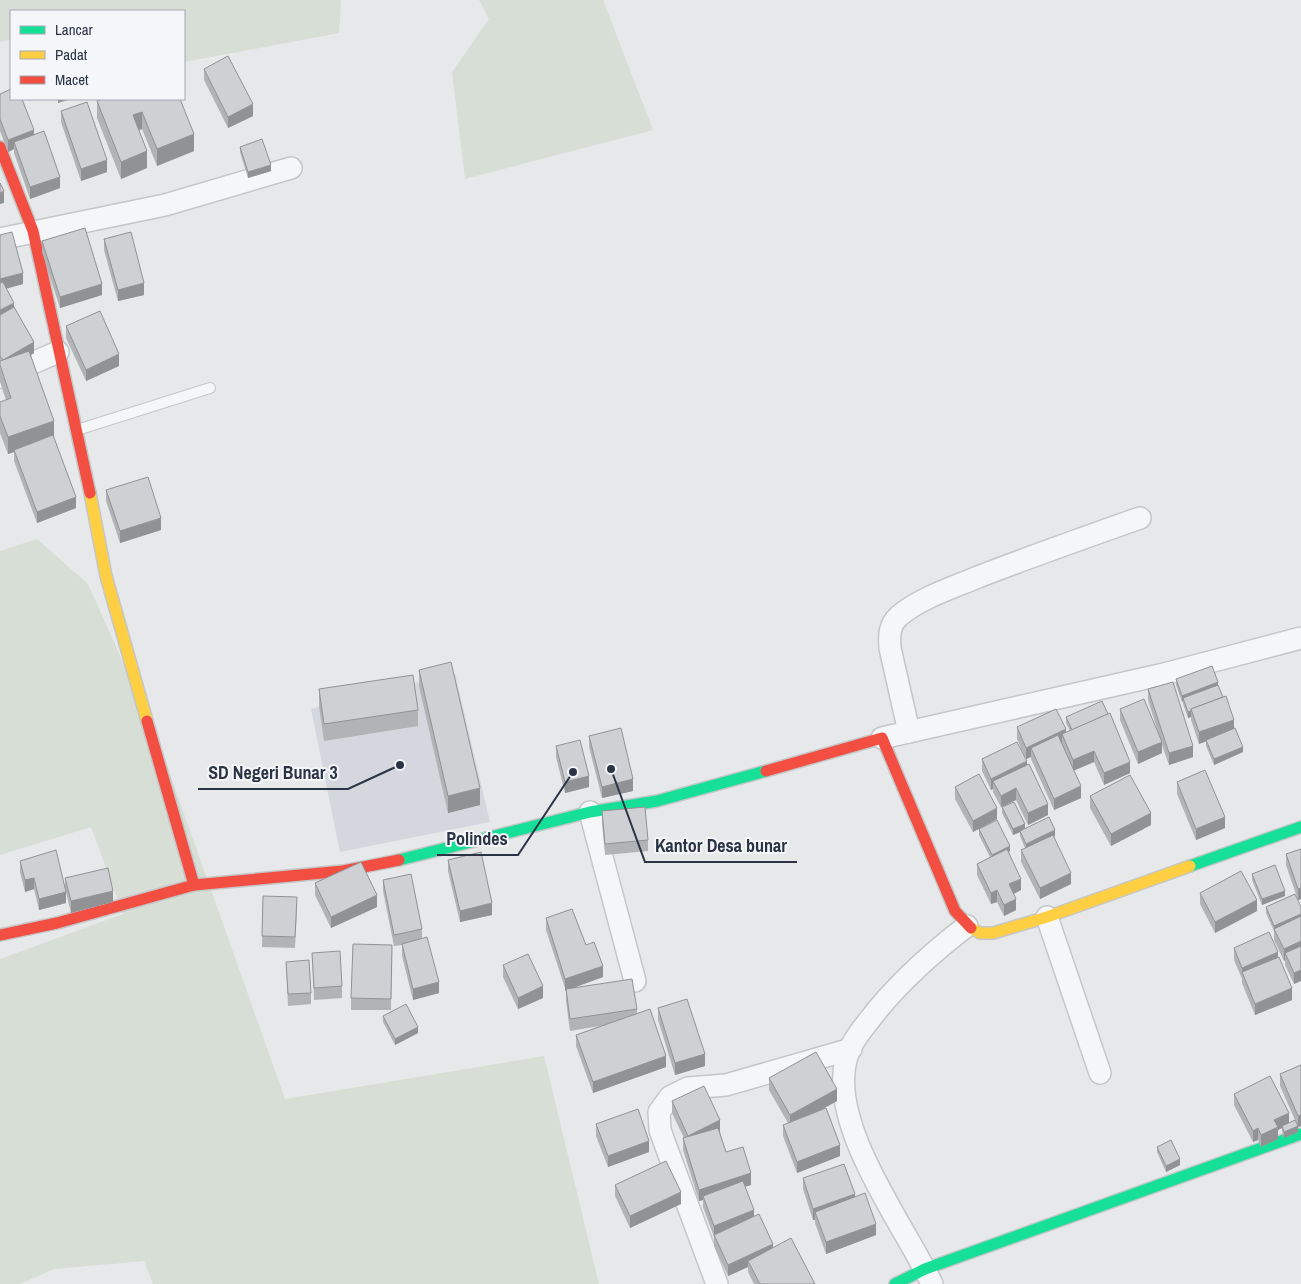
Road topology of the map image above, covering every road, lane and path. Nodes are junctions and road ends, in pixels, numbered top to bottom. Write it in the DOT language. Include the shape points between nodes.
graph roads {
  1 [pos="0,146"];
  2 [pos="291,168"];
  3 [pos="33,231"];
  4 [pos="0,239"];
  5 [pos="58,352"];
  6 [pos="0,377"];
  7 [pos="210,388"];
  8 [pos="75,431"];
  9 [pos="1140,518"];
  10 [pos="1301,638"];
  11 [pos="909,732"];
  12 [pos="882,738"];
  13 [pos="590,812"];
  14 [pos="1301,827"];
  15 [pos="194,885"];
  16 [pos="1047,917"];
  17 [pos="967,926"];
  18 [pos="0,935"];
  19 [pos="634,981"];
  20 [pos="851,1049"];
  21 [pos="1100,1073"];
  22 [pos="1301,1134"];
  23 [pos="928,1277"];
  24 [pos="717,1284"];
  25 [pos="895,1284"];
  1 -- 3 [label="street"];
  2 -- 3 [label="street" via="165,205"];
  3 -- 4 [label="street"];
  3 -- 5 [label="street"];
  5 -- 6 [label="street"];
  5 -- 8 [label="street"];
  7 -- 8 [label="lane"];
  8 -- 15 [label="street" via="106,576"];
  9 -- 11 [label="street" via="958,585 898,617 889,635 890,648"];
  10 -- 11 [label="street" via="1164,674"];
  11 -- 12 [label="street"];
  12 -- 13 [label="street" via="657,802"];
  12 -- 17 [label="street" via="955,911"];
  13 -- 15 [label="street" via="384,864"];
  13 -- 19 [label="street"];
  14 -- 16 [label="street"];
  15 -- 18 [label="street" via="57,923"];
  16 -- 17 [label="street" via="993,933 980,933"];
  16 -- 21 [label="street"];
  17 -- 20 [label="street" via="927,957 892,993 856,1037"];
  20 -- 23 [label="street" via="846,1061 845,1084 845,1107 850,1124 871,1171"];
  20 -- 24 [label="street" via="726,1085 688,1088 670,1097 659,1112 660,1130"];
  22 -- 23 [label="street"];
  23 -- 25 [label="street"];
}
